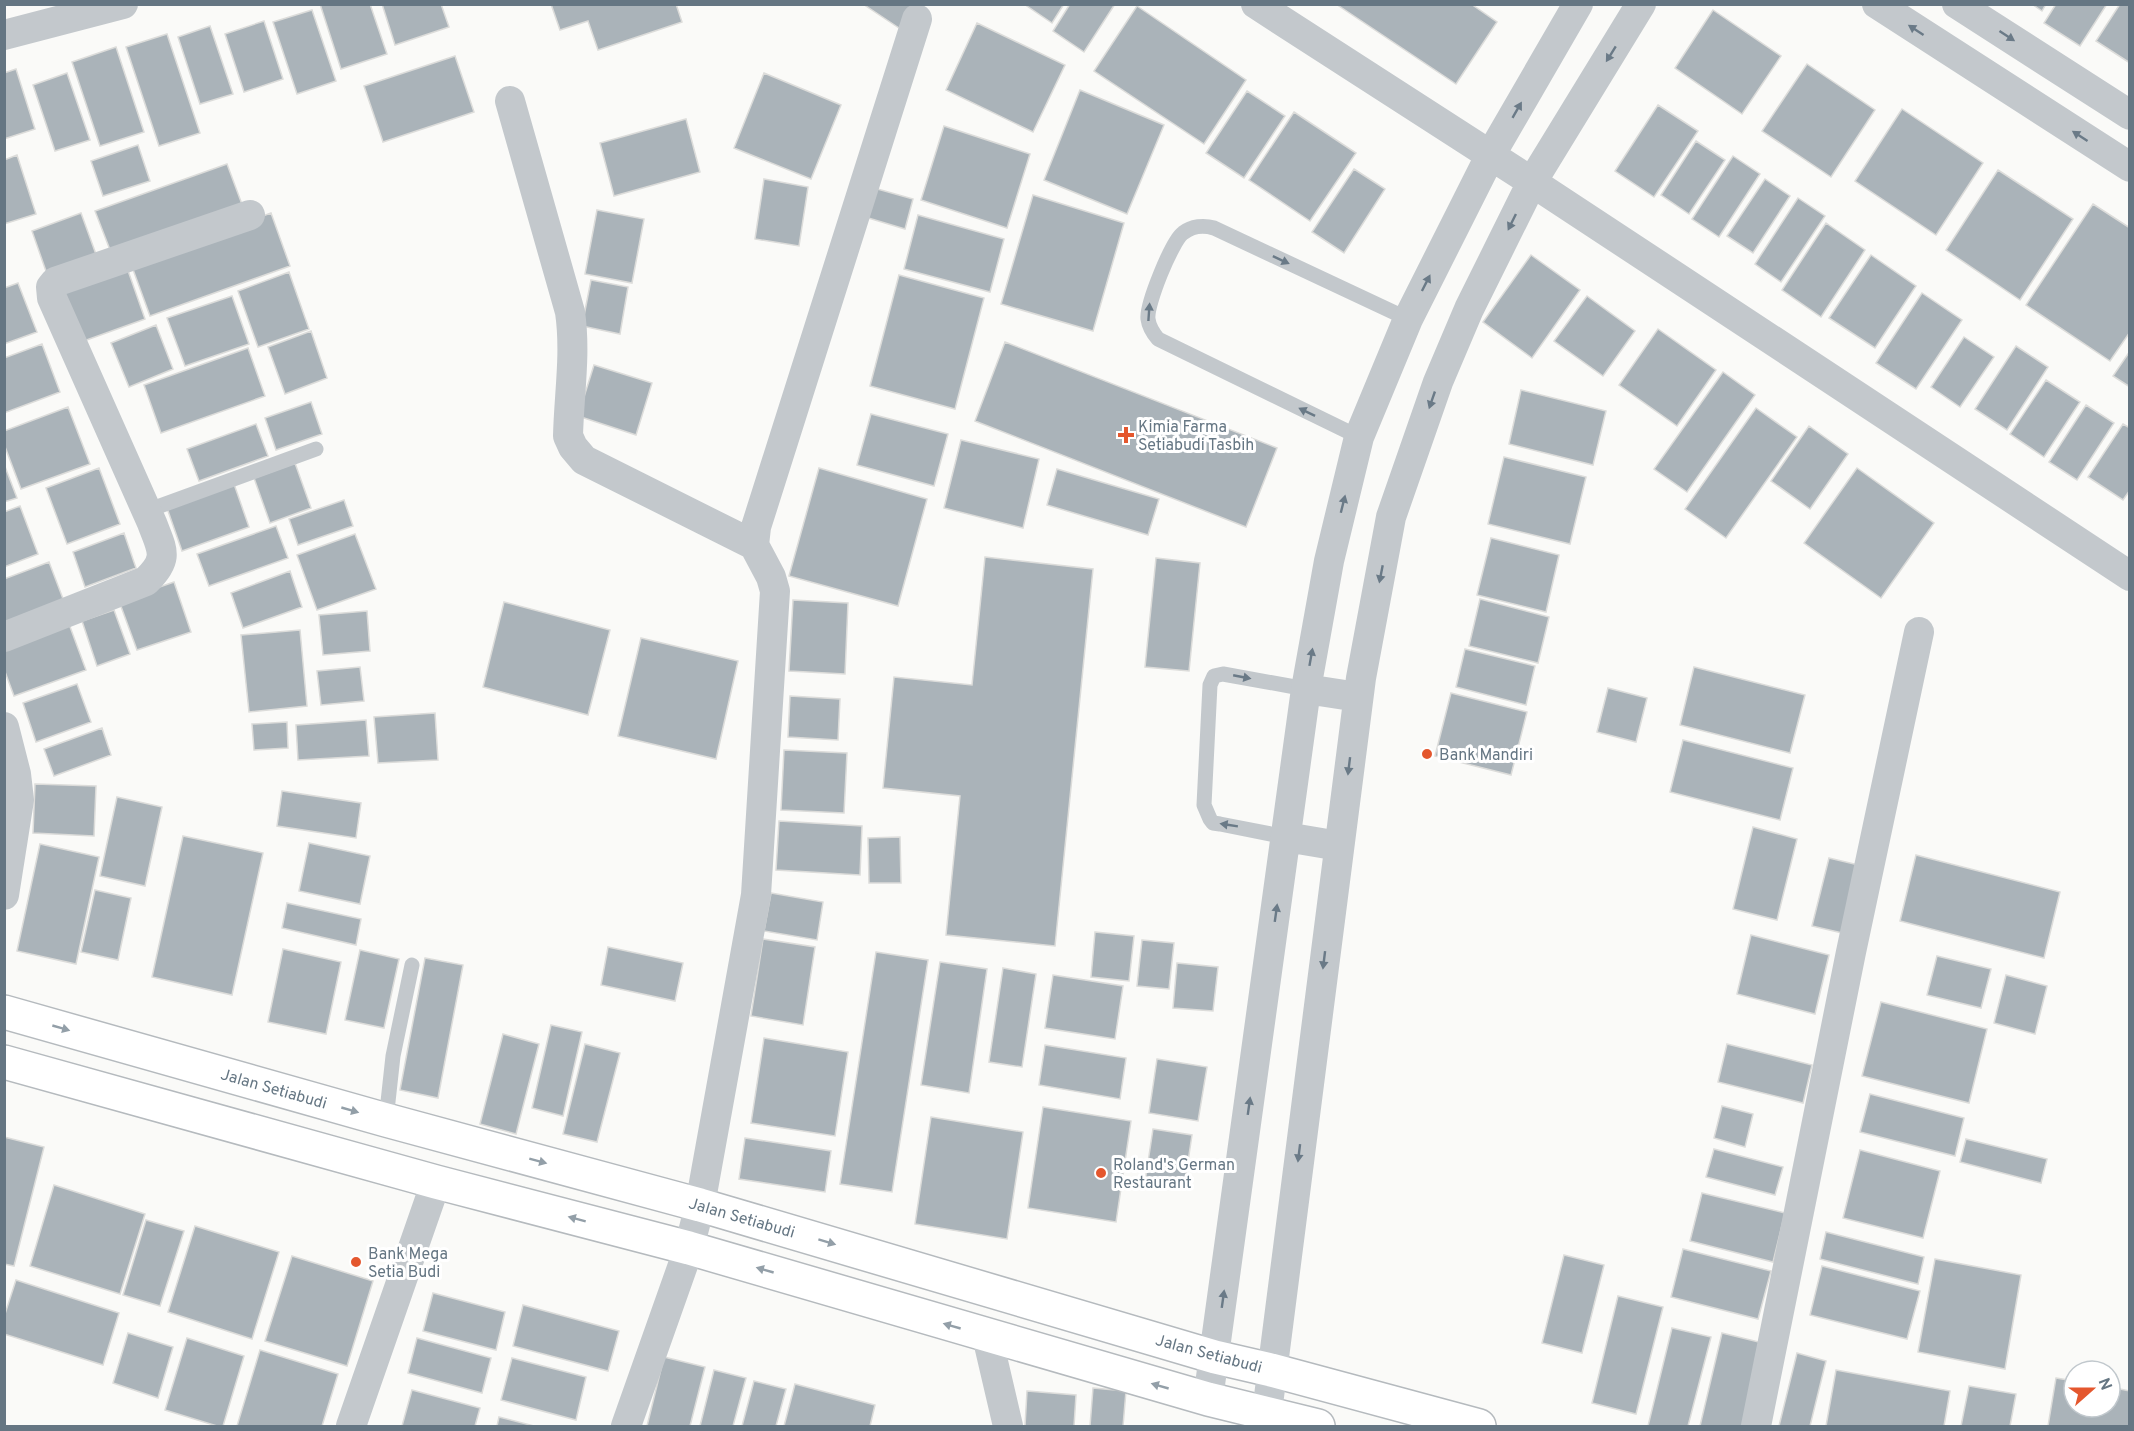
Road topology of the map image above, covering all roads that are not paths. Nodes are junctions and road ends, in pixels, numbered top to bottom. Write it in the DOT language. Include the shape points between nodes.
graph roads {
  1 [pos="123,4"];
  2 [pos="1257,4"];
  3 [pos="1578,4"];
  4 [pos="1641,4"];
  5 [pos="1876,4"];
  6 [pos="1957,4"];
  7 [pos="916,19"];
  8 [pos="4,35"];
  9 [pos="510,101"];
  10 [pos="2130,116"];
  11 [pos="1490,156"];
  12 [pos="2130,167"];
  13 [pos="1532,182"];
  14 [pos="250,215"];
  15 [pos="1408,320"];
  16 [pos="1359,437"];
  17 [pos="316,449"];
  18 [pos="146,511"];
  19 [pos="754,545"];
  20 [pos="2130,576"];
  21 [pos="1919,632"];
  22 [pos="4,637"];
  23 [pos="1306,689"];
  24 [pos="1358,697"];
  25 [pos="4,727"];
  26 [pos="1286,837"];
  27 [pos="1339,846"];
  28 [pos="4,895"];
  29 [pos="412,965"];
  30 [pos="4,1012"];
  31 [pos="4,1062"];
  32 [pos="386,1120"];
  33 [pos="436,1182"];
  34 [pos="700,1205"];
  35 [pos="689,1248"];
  36 [pos="987,1336"];
  37 [pos="1215,1357"];
  38 [pos="1271,1370"];
  39 [pos="1208,1399"];
  40 [pos="1267,1412"];
  41 [pos="351,1426"];
  42 [pos="627,1426"];
  43 [pos="1008,1426"];
  44 [pos="1318,1426"];
  45 [pos="1479,1426"];
  46 [pos="1756,1426"];
  1 -- 8 [label="street"];
  2 -- 11 [label="street"];
  11 -- 3 [label="street, one-way"];
  4 -- 13 [label="street, one-way"];
  12 -- 5 [label="street, one-way"];
  6 -- 10 [label="street, one-way"];
  7 -- 19 [label="street" via="756,527"];
  9 -- 19 [label="street" via="570,312 573,361 568,436 573,447 584,460"];
  11 -- 13 [label="street"];
  15 -- 11 [label="street, one-way"];
  13 -- 20 [label="street"];
  13 -- 24 [label="street, one-way" via="1438,382 1391,517"];
  14 -- 18 [label="street" via="55,282 51,287 52,298"];
  15 -- 16 [label="street"];
  16 -- 15 [label="lane, one-way" via="1158,339 1150,328 1148,308 1174,241 1194,228 1214,228"];
  23 -- 16 [label="street, one-way" via="1329,561"];
  17 -- 18 [label="lane"];
  18 -- 22 [label="street" via="163,559 146,581"];
  19 -- 34 [label="street" via="775,591 756,895"];
  21 -- 46 [label="street"];
  23 -- 24 [label="street"];
  23 -- 26 [label="street"];
  26 -- 23 [label="lane, one-way" via="1210,819 1204,805 1210,685 1214,676 1223,674"];
  24 -- 27 [label="street, one-way"];
  25 -- 28 [label="street" via="19,800"];
  26 -- 27 [label="street"];
  37 -- 26 [label="street, one-way"];
  27 -- 38 [label="street, one-way"];
  29 -- 32 [label="lane" via="393,1056"];
  30 -- 32 [label="main road, Jalan Setiabudi, one-way"];
  31 -- 33 [label="main road"];
  32 -- 34 [label="main road, Jalan Setiabudi, one-way"];
  35 -- 33 [label="main road, one-way"];
  33 -- 41 [label="street"];
  34 -- 35 [label="street"];
  34 -- 37 [label="main road, Jalan Setiabudi, one-way"];
  36 -- 35 [label="main road, one-way"];
  35 -- 42 [label="street"];
  39 -- 36 [label="main road, one-way"];
  36 -- 43 [label="street"];
  37 -- 38 [label="main road, Jalan Setiabudi"];
  37 -- 39 [label="street"];
  38 -- 40 [label="street"];
  38 -- 45 [label="main road, Jalan Setiabudi"];
  39 -- 40 [label="main road"];
  40 -- 44 [label="main road"];
}
